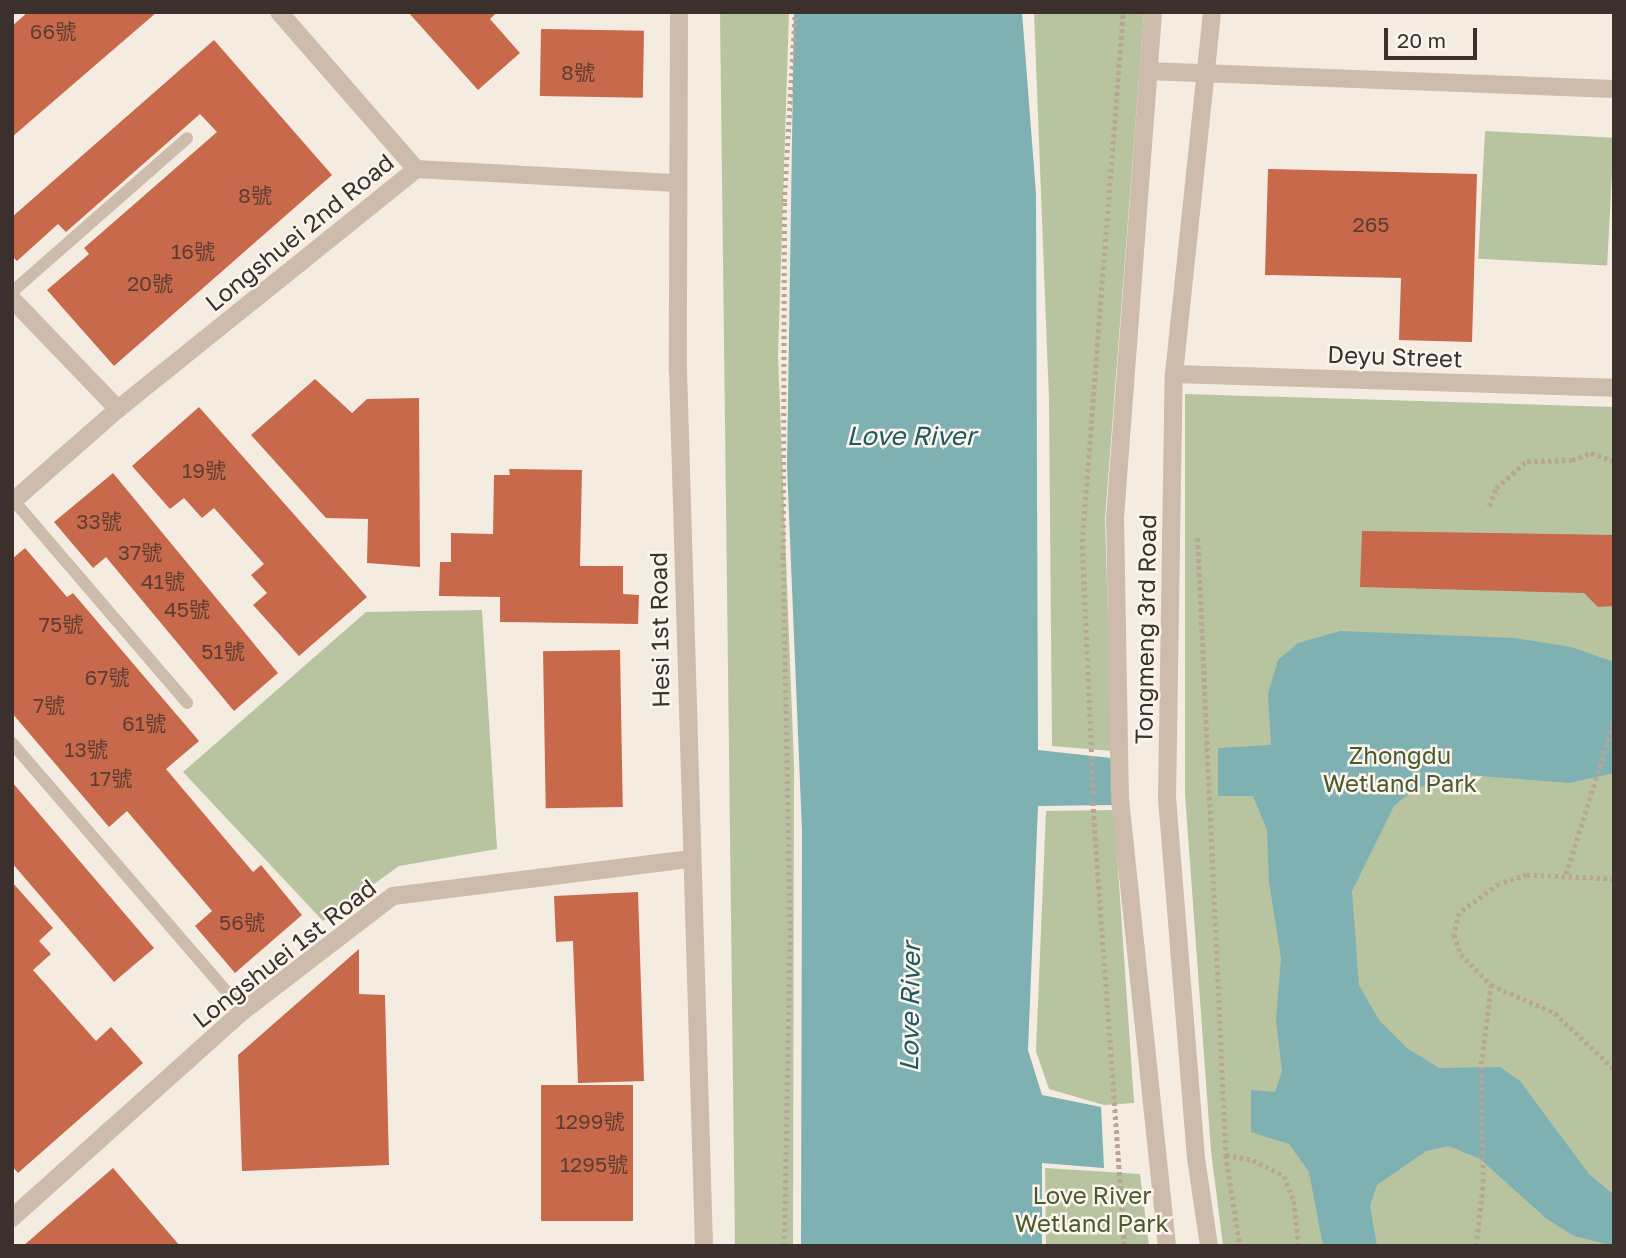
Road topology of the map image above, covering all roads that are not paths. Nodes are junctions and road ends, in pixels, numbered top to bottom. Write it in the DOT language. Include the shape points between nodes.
graph roads {
  1 [pos="279,12"];
  2 [pos="679,12"];
  3 [pos="1153,12"];
  4 [pos="1212,12"];
  5 [pos="1147,71"];
  6 [pos="1205,76"];
  7 [pos="1614,89"];
  8 [pos="187,138"];
  9 [pos="416,169"];
  10 [pos="677,183"];
  11 [pos="12,292"];
  12 [pos="12,299"];
  13 [pos="1174,374"];
  14 [pos="1614,388"];
  15 [pos="118,409"];
  16 [pos="13,501"];
  17 [pos="187,703"];
  18 [pos="12,743"];
  19 [pos="689,859"];
  20 [pos="243,1011"];
  21 [pos="12,1218"];
  22 [pos="704,1246"];
  23 [pos="1167,1246"];
  24 [pos="1209,1246"];
  1 -- 9 [label="street"];
  2 -- 10 [label="street, Hesi 1st Road"];
  3 -- 5 [label="street, Tongmeng 3rd Road"];
  4 -- 6 [label="street, Tongmeng 3rd Road"];
  5 -- 6 [label="street"];
  5 -- 23 [label="street, Tongmeng 3rd Road" via="1115,530 1120,799"];
  6 -- 7 [label="street"];
  6 -- 13 [label="street, Tongmeng 3rd Road"];
  8 -- 11 [label="lane"];
  9 -- 10 [label="street, Longshuei 2nd Road"];
  9 -- 15 [label="street, Longshuei 2nd Road"];
  10 -- 19 [label="street, Hesi 1st Road"];
  12 -- 15 [label="street"];
  13 -- 14 [label="street, Deyu Street"];
  13 -- 24 [label="street, Tongmeng 3rd Road" via="1167,799 1196,1158"];
  15 -- 16 [label="street, Longshuei 2nd Road"];
  16 -- 17 [label="lane"];
  18 -- 20 [label="lane"];
  19 -- 20 [label="street, Longshuei 1st Road" via="393,896"];
  19 -- 22 [label="street, Hesi 1st Road"];
  20 -- 21 [label="street, Longshuei 1st Road"];
}
